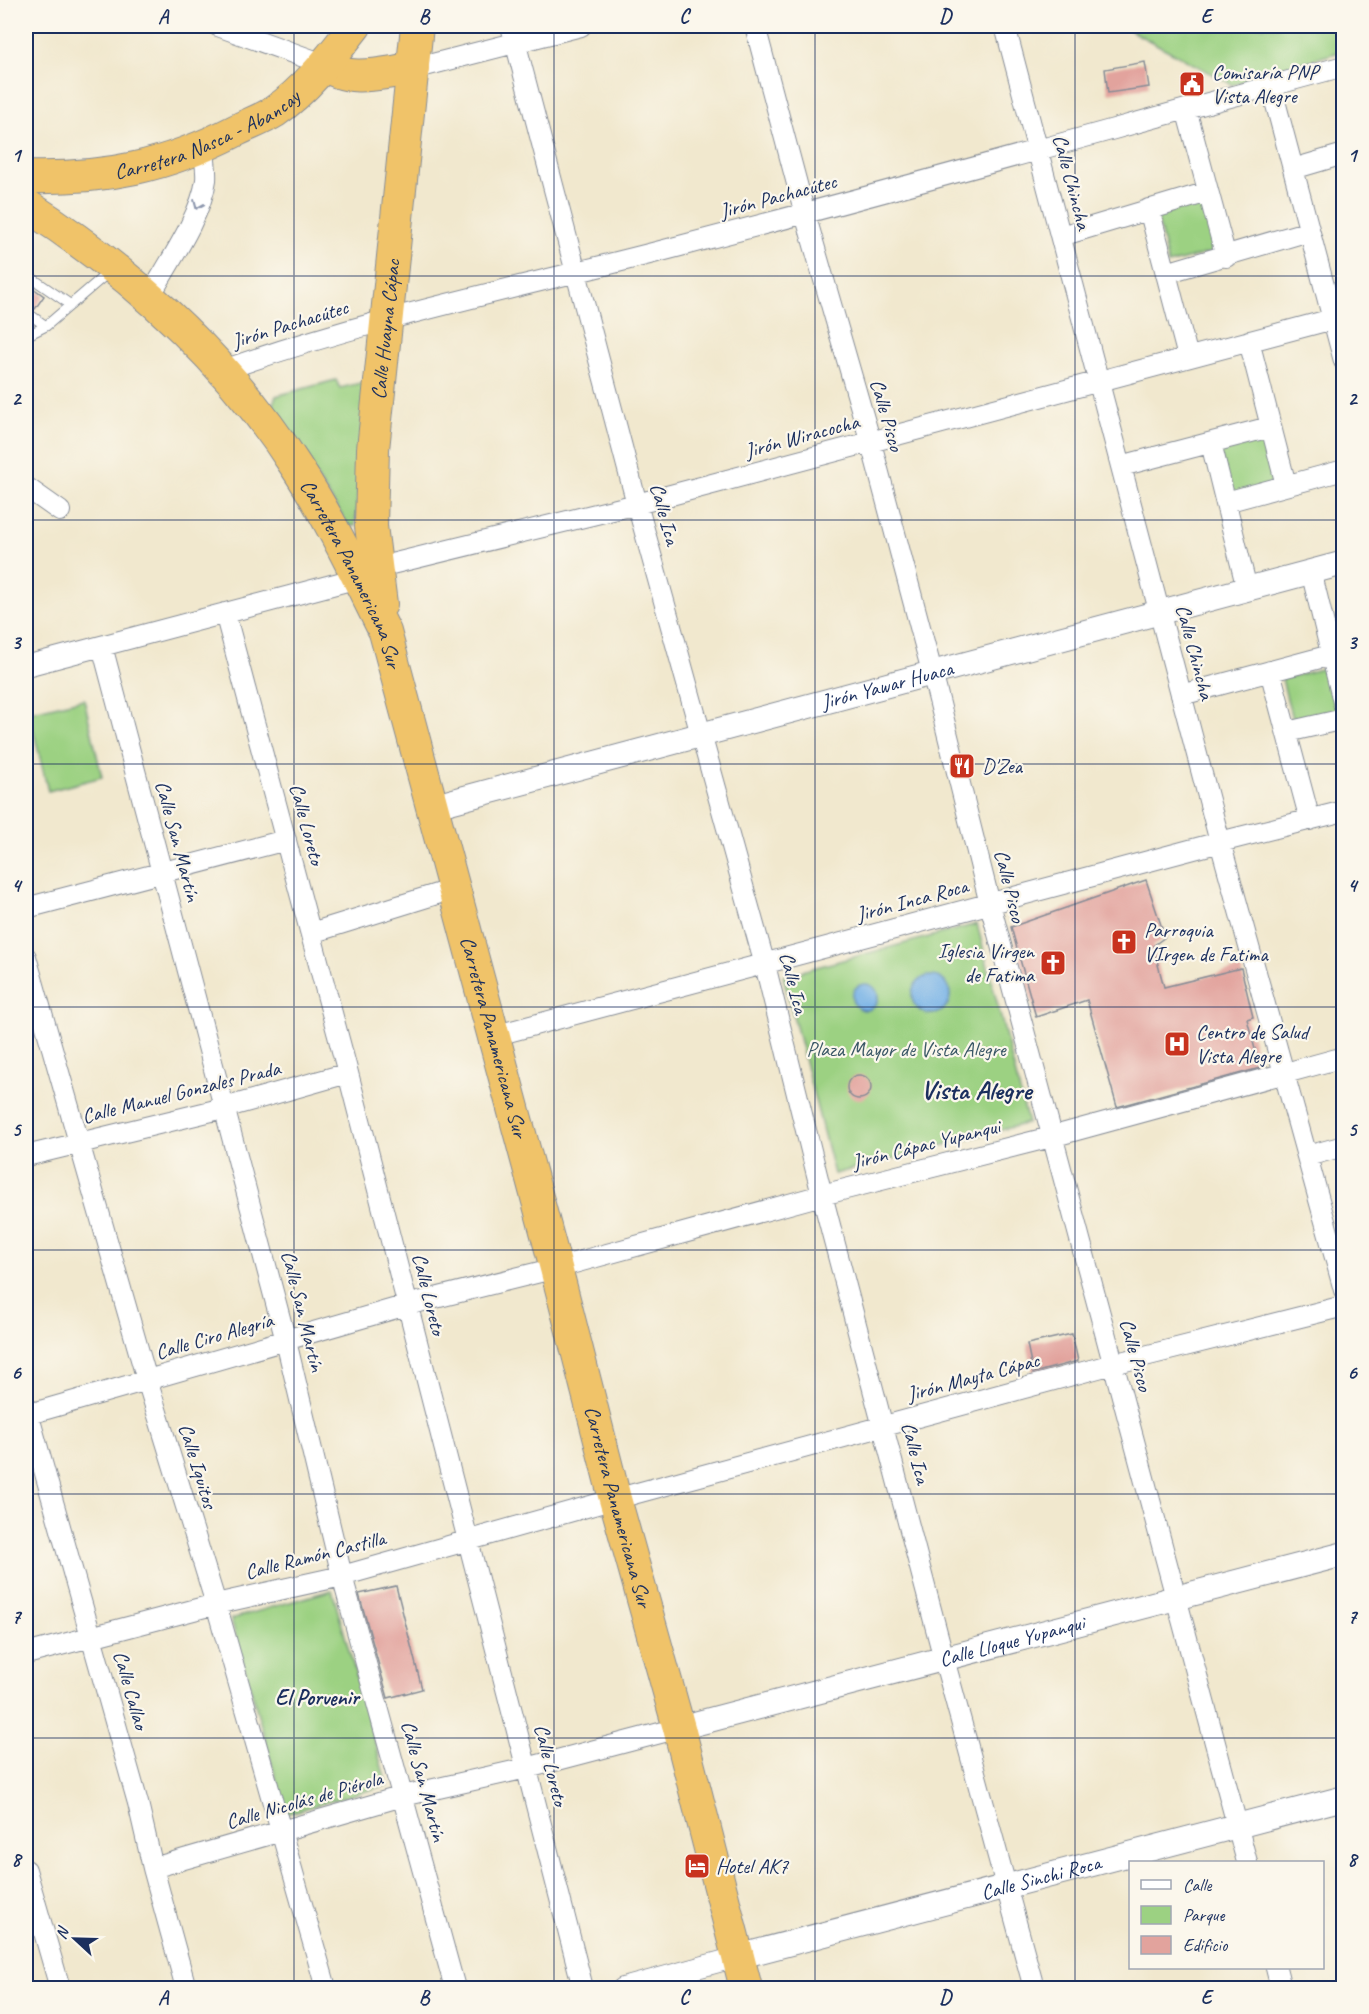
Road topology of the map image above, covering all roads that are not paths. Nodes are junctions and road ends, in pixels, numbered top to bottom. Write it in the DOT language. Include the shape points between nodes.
graph roads {
  1 [pos="218,26"];
  2 [pos="355,26"];
  3 [pos="417,26"];
  4 [pos="581,26"];
  5 [pos="755,26"];
  6 [pos="1005,26"];
  7 [pos="513,34"];
  8 [pos="326,65"];
  9 [pos="1344,66"];
  10 [pos="413,69"];
  11 [pos="1271,86"];
  12 [pos="1186,109"];
  13 [pos="204,148"];
  14 [pos="1038,149"];
  15 [pos="1344,154"];
  16 [pos="1293,169"];
  17 [pos="26,177"];
  18 [pos="1208,192"];
  19 [pos="26,205"];
  20 [pos="1149,209"];
  21 [pos="805,214"];
  22 [pos="1309,231"];
  23 [pos="1061,236"];
  24 [pos="1226,257"];
  25 [pos="114,267"];
  26 [pos="576,273"];
  27 [pos="1166,273"];
  28 [pos="26,274"];
  29 [pos="148,298"];
  30 [pos="71,305"];
  31 [pos="26,312"];
  32 [pos="1338,317"];
  33 [pos="387,320"];
  34 [pos="46,326"];
  35 [pos="26,336"];
  36 [pos="1249,341"];
  37 [pos="1188,357"];
  38 [pos="1344,361"];
  39 [pos="224,370"];
  40 [pos="1098,381"];
  41 [pos="1270,427"];
  42 [pos="1211,442"];
  43 [pos="871,443"];
  44 [pos="1121,466"];
  45 [pos="1344,470"];
  46 [pos="1286,485"];
  47 [pos="26,487"];
  48 [pos="1226,502"];
  49 [pos="637,504"];
  50 [pos="60,511"];
  51 [pos="1344,563"];
  52 [pos="1311,572"];
  53 [pos="367,573"];
  54 [pos="1247,589"];
  55 [pos="225,613"];
  56 [pos="1159,613"];
  57 [pos="385,632"];
  58 [pos="102,646"];
  59 [pos="1331,655"];
  60 [pos="26,666"];
  61 [pos="1270,671"];
  62 [pos="932,672"];
  63 [pos="1181,695"];
  64 [pos="1344,706"];
  65 [pos="1344,719"];
  66 [pos="1287,732"];
  67 [pos="699,734"];
  68 [pos="431,807"];
  69 [pos="1344,811"];
  70 [pos="1310,820"];
  71 [pos="286,840"];
  72 [pos="1220,842"];
  73 [pos="161,872"];
  74 [pos="453,889"];
  75 [pos="990,904"];
  76 [pos="26,908"];
  77 [pos="311,933"];
  78 [pos="26,957"];
  79 [pos="765,964"];
  80 [pos="493,1036"];
  81 [pos="1344,1057"];
  82 [pos="1285,1072"];
  83 [pos="348,1073"];
  84 [pos="224,1108"];
  85 [pos="1051,1137"];
  86 [pos="79,1142"];
  87 [pos="1344,1146"];
  88 [pos="26,1156"];
  89 [pos="1307,1156"];
  90 [pos="822,1195"];
  91 [pos="556,1268"];
  92 [pos="1344,1290"];
  93 [pos="407,1305"];
  94 [pos="1344,1306"];
  95 [pos="286,1341"];
  96 [pos="1113,1364"];
  97 [pos="147,1380"];
  98 [pos="26,1412"];
  99 [pos="884,1427"];
  100 [pos="615,1499"];
  101 [pos="468,1540"];
  102 [pos="1344,1554"];
  103 [pos="342,1576"];
  104 [pos="1177,1597"];
  105 [pos="216,1604"];
  106 [pos="92,1638"];
  107 [pos="26,1654"];
  108 [pos="944,1659"];
  109 [pos="679,1728"];
  110 [pos="526,1768"];
  111 [pos="403,1796"];
  112 [pos="1344,1798"];
  113 [pos="1238,1827"];
  114 [pos="281,1831"];
  115 [pos="1246,1861"];
  116 [pos="153,1868"];
  117 [pos="26,1870"];
  118 [pos="1008,1887"];
  119 [pos="737,1958"];
  120 [pos="1276,1969"];
  121 [pos="60,1989"];
  122 [pos="186,1989"];
  123 [pos="326,1989"];
  124 [pos="455,1989"];
  125 [pos="583,1989"];
  126 [pos="623,1989"];
  127 [pos="746,1989"];
  128 [pos="1034,1989"];
  129 [pos="1281,1989"];
  1 -- 8 [label="street"];
  2 -- 8 [label="highway, Carretera Nasca - Abancay"];
  3 -- 10 [label="highway, Calle Huayna Cápac"];
  4 -- 7 [label="street"];
  5 -- 21 [label="street, Calle Pisco"];
  6 -- 14 [label="street, Calle Chincha"];
  7 -- 10 [label="street"];
  7 -- 26 [label="street, Calle Ica"];
  8 -- 10 [label="highway" via="346,76"];
  8 -- 13 [label="highway, Carretera Nasca - Abancay" via="273,112"];
  9 -- 11 [label="street, Jirón Pachacútec"];
  10 -- 33 [label="highway, Calle Huayna Cápac"];
  11 -- 12 [label="street, Jirón Pachacútec"];
  11 -- 16 [label="street"];
  12 -- 14 [label="street, Jirón Pachacútec"];
  12 -- 18 [label="street"];
  13 -- 17 [label="highway, Carretera Nasca - Abancay" via="122,171 82,177"];
  13 -- 29 [label="street, one-way" via="206,178 202,193"];
  14 -- 21 [label="street, Jirón Pachacútec"];
  14 -- 23 [label="street, Calle Chincha"];
  15 -- 16 [label="street"];
  16 -- 22 [label="street"];
  18 -- 20 [label="street"];
  18 -- 24 [label="street"];
  19 -- 25 [label="highway, Carretera Panamericana Sur"];
  20 -- 23 [label="street"];
  20 -- 27 [label="street"];
  21 -- 26 [label="street, Jirón Pachacútec"];
  21 -- 43 [label="street, Calle Pisco"];
  22 -- 24 [label="street"];
  22 -- 32 [label="street"];
  23 -- 40 [label="street, Calle Chincha"];
  24 -- 27 [label="street"];
  25 -- 29 [label="highway, Carretera Panamericana Sur"];
  25 -- 30 [label="lane"];
  26 -- 33 [label="street, Jirón Pachacútec"];
  26 -- 49 [label="street, Calle Ica"];
  27 -- 37 [label="street"];
  28 -- 30 [label="lane"];
  29 -- 39 [label="highway, Carretera Panamericana Sur"];
  30 -- 34 [label="lane"];
  31 -- 34 [label="lane"];
  32 -- 36 [label="street, Jirón Wiracocha"];
  32 -- 38 [label="street"];
  33 -- 39 [label="street, Jirón Pachacútec"];
  33 -- 53 [label="highway, Calle Huayna Cápac" via="373,449"];
  34 -- 35 [label="lane"];
  36 -- 37 [label="street, Jirón Wiracocha"];
  36 -- 41 [label="street"];
  37 -- 40 [label="street, Jirón Wiracocha"];
  39 -- 53 [label="highway, Carretera Panamericana Sur" via="297,467 337,537"];
  40 -- 43 [label="street, Jirón Wiracocha"];
  40 -- 44 [label="street, Calle Chincha"];
  41 -- 42 [label="street"];
  41 -- 46 [label="street"];
  42 -- 44 [label="street"];
  42 -- 48 [label="street"];
  43 -- 49 [label="street, Jirón Wiracocha"];
  43 -- 62 [label="street, Calle Pisco"];
  44 -- 56 [label="street, Calle Chincha"];
  45 -- 46 [label="street"];
  46 -- 48 [label="street"];
  47 -- 50 [label="street"];
  48 -- 54 [label="street"];
  49 -- 53 [label="street, Jirón Wiracocha"];
  49 -- 67 [label="street, Calle Ica"];
  51 -- 52 [label="street, Jirón Yawar Huaca"];
  52 -- 54 [label="street, Jirón Yawar Huaca"];
  52 -- 59 [label="street"];
  53 -- 55 [label="street, Jirón Wiracocha"];
  53 -- 57 [label="highway, Calle Huayna Cápac"];
  54 -- 56 [label="street, Jirón Yawar Huaca"];
  55 -- 58 [label="street, Jirón Wiracocha"];
  55 -- 71 [label="street, Calle Loreto"];
  56 -- 62 [label="street, Jirón Yawar Huaca"];
  56 -- 63 [label="street, Calle Chincha"];
  57 -- 68 [label="highway, Carretera Panamericana Sur"];
  58 -- 60 [label="street, Jirón Wiracocha"];
  58 -- 73 [label="street, Calle San Martín"];
  59 -- 61 [label="street"];
  59 -- 64 [label="street"];
  61 -- 63 [label="street"];
  61 -- 66 [label="street"];
  62 -- 67 [label="street, Jirón Yawar Huaca"];
  62 -- 75 [label="street, Calle Pisco"];
  63 -- 72 [label="street, Calle Chincha"];
  65 -- 66 [label="street"];
  66 -- 70 [label="street"];
  67 -- 68 [label="street, Jirón Yawar Huaca"];
  67 -- 79 [label="street, Calle Ica"];
  68 -- 74 [label="highway, Carretera Panamericana Sur"];
  69 -- 70 [label="street, Jirón Inca Roca"];
  70 -- 72 [label="street, Jirón Inca Roca"];
  71 -- 73 [label="street"];
  71 -- 77 [label="street, Calle Loreto"];
  72 -- 75 [label="street, Jirón Inca Roca"];
  72 -- 82 [label="street, Calle Chincha"];
  73 -- 76 [label="street"];
  73 -- 84 [label="street, Calle San Martín"];
  74 -- 77 [label="street"];
  74 -- 80 [label="highway, Carretera Panamericana Sur"];
  75 -- 79 [label="street, Jirón Inca Roca"];
  75 -- 85 [label="street, Calle Pisco"];
  77 -- 83 [label="street, Calle Loreto"];
  78 -- 86 [label="street, Calle Iquitos"];
  79 -- 80 [label="street, Jirón Inca Roca"];
  79 -- 90 [label="street, Calle Ica"];
  80 -- 91 [label="highway, Carretera Panamericana Sur"];
  81 -- 82 [label="street, Jirón Cápac Yupanqui"];
  82 -- 85 [label="street, Jirón Cápac Yupanqui"];
  82 -- 89 [label="street, Calle Chincha"];
  83 -- 84 [label="street, Calle Manuel Gonzales Prada"];
  83 -- 93 [label="street, Calle Loreto"];
  84 -- 86 [label="street, Calle Manuel Gonzales Prada"];
  84 -- 95 [label="street, Calle San Martín"];
  85 -- 90 [label="street, Jirón Cápac Yupanqui"];
  85 -- 96 [label="street, Calle Pisco"];
  86 -- 88 [label="street, Calle Manuel Gonzales Prada"];
  86 -- 97 [label="street, Calle Iquitos"];
  87 -- 89 [label="street"];
  89 -- 92 [label="street, Calle Chincha"];
  90 -- 91 [label="street, Jirón Cápac Yupanqui"];
  90 -- 99 [label="street, Calle Ica"];
  91 -- 93 [label="street, Calle Ciro Alegría"];
  91 -- 100 [label="highway, Carretera Panamericana Sur"];
  93 -- 95 [label="street, Calle Ciro Alegría"];
  93 -- 101 [label="street, Calle Loreto"];
  94 -- 96 [label="street, Jirón Mayta Cápac"];
  95 -- 97 [label="street, Calle Ciro Alegría"];
  95 -- 103 [label="street, Calle San Martín"];
  96 -- 99 [label="street, Jirón Mayta Cápac"];
  96 -- 104 [label="street, Calle Pisco"];
  97 -- 98 [label="street, Calle Ciro Alegría"];
  97 -- 105 [label="street, Calle Iquitos"];
  98 -- 106 [label="street, Calle Callao"];
  99 -- 100 [label="street, Jirón Mayta Cápac"];
  99 -- 108 [label="street, Calle Ica"];
  100 -- 101 [label="street, Calle Ramón Castilla"];
  100 -- 109 [label="highway, Carretera Panamericana Sur"];
  101 -- 103 [label="street, Calle Ramón Castilla"];
  101 -- 110 [label="street, Calle Loreto"];
  102 -- 104 [label="street, Calle Lloque Yupanqui"];
  103 -- 105 [label="street, Calle Ramón Castilla"];
  103 -- 111 [label="street, Calle San Martín"];
  104 -- 108 [label="street, Calle Lloque Yupanqui"];
  104 -- 113 [label="street, Calle Pisco"];
  105 -- 106 [label="street, Calle Ramón Castilla"];
  105 -- 114 [label="street, Calle Iquitos"];
  106 -- 107 [label="street, Calle Ramón Castilla"];
  106 -- 116 [label="street, Calle Callao"];
  108 -- 109 [label="street, Calle Lloque Yupanqui"];
  108 -- 118 [label="street, Calle Ica"];
  109 -- 110 [label="street, Calle Nicolás de Piérola"];
  109 -- 119 [label="highway, Carretera Panamericana Sur"];
  110 -- 111 [label="street, Calle Nicolás de Piérola"];
  110 -- 125 [label="street, Calle Loreto"];
  111 -- 114 [label="street, Calle Nicolás de Piérola"];
  111 -- 124 [label="street, Calle San Martín"];
  112 -- 113 [label="street, Calle Sinchi Roca"];
  113 -- 115 [label="street, Calle Pisco"];
  113 -- 118 [label="street, Calle Sinchi Roca"];
  114 -- 116 [label="street, Calle Nicolás de Piérola"];
  114 -- 123 [label="street, Calle Iquitos"];
  116 -- 122 [label="street, Calle Callao"];
  117 -- 121 [label="street"];
  118 -- 119 [label="street, Calle Sinchi Roca"];
  118 -- 128 [label="street, Calle Ica"];
  119 -- 126 [label="street"];
  119 -- 127 [label="highway, Carretera Panamericana Sur"];
  120 -- 129 [label="street"];
}
